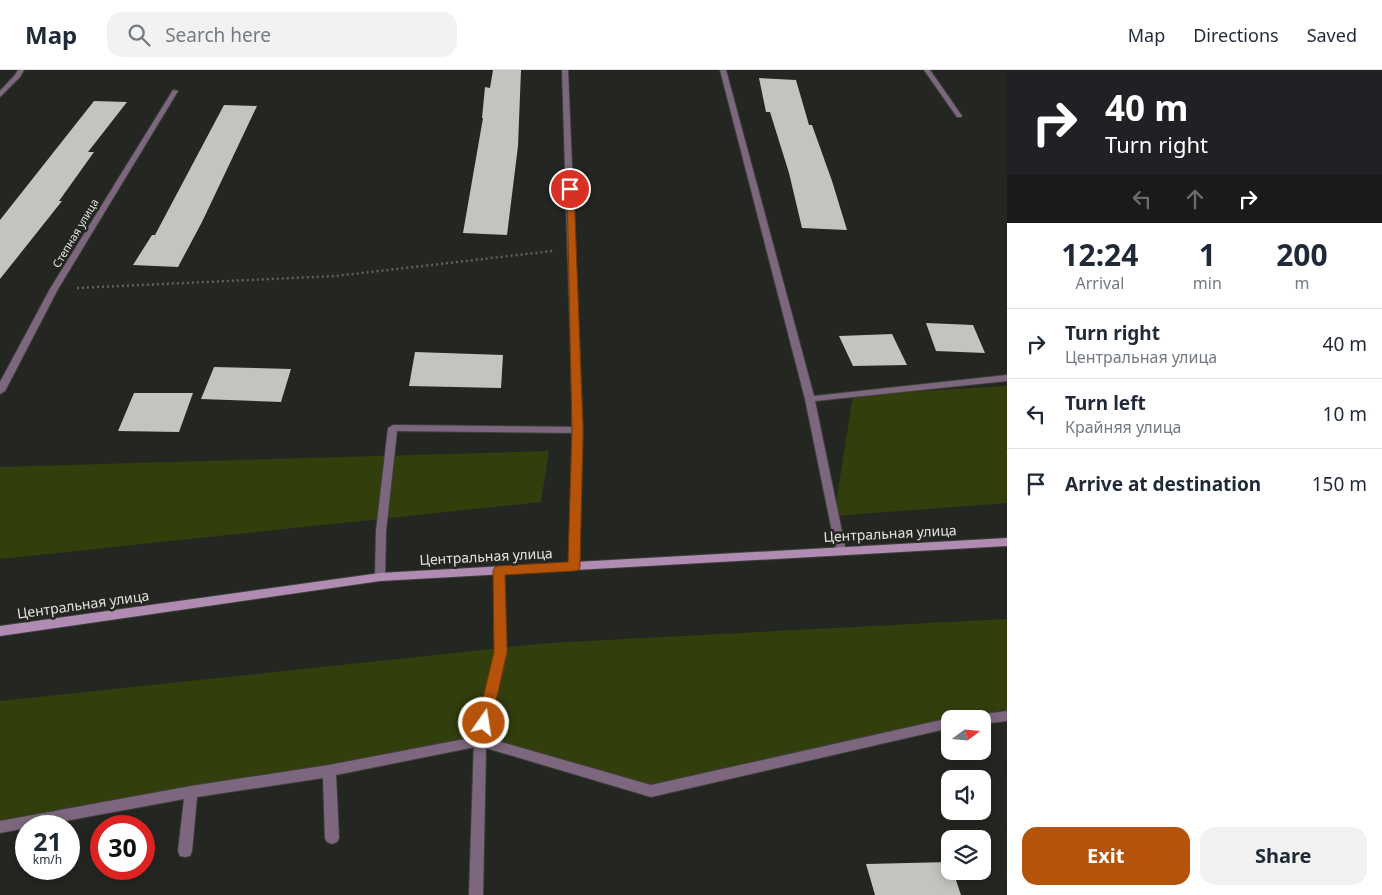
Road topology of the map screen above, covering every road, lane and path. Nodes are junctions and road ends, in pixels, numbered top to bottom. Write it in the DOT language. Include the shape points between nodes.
graph roads {
  1 [pos="21,70"];
  2 [pos="565,70"];
  3 [pos="723,70"];
  4 [pos="927,70"];
  5 [pos="175,91"];
  6 [pos="0,95"];
  7 [pos="959,116"];
  8 [pos="572,248"];
  9 [pos="54,290"];
  10 [pos="1007,378"];
  11 [pos="0,391"];
  12 [pos="810,399"];
  13 [pos="578,430"];
  14 [pos="1007,542"];
  15 [pos="840,551"];
  16 [pos="574,566"];
  17 [pos="499,571"];
  18 [pos="380,577"];
  19 [pos="0,631"];
  20 [pos="1007,716"];
  21 [pos="991,718"];
  22 [pos="941,725"];
  23 [pos="480,741"];
  24 [pos="329,771"];
  25 [pos="191,792"];
  26 [pos="0,827"];
  27 [pos="332,838"];
  28 [pos="185,851"];
  29 [pos="476,895"];
  1 -- 6 [label="street"];
  2 -- 8 [label="street"];
  3 -- 12 [label="street"];
  4 -- 7 [label="street"];
  5 -- 9 [label="street, Степная улица"];
  8 -- 9 [label="path" via="336,276"];
  8 -- 13 [label="street"];
  9 -- 11 [label="street, Степная улица"];
  10 -- 12 [label="street"];
  12 -- 15 [label="street"];
  13 -- 16 [label="street"];
  13 -- 18 [label="street" via="393,428 381,531"];
  14 -- 15 [label="main road, Центральная улица"];
  15 -- 16 [label="main road, Центральная улица"];
  16 -- 17 [label="main road, Центральная улица"];
  17 -- 18 [label="main road, Центральная улица"];
  17 -- 23 [label="street" via="501,652"];
  18 -- 19 [label="main road, Центральная улица"];
  20 -- 21 [label="street"];
  22 -- 23 [label="street" via="652,791"];
  23 -- 24 [label="street"];
  23 -- 29 [label="street"];
  24 -- 25 [label="street"];
  24 -- 27 [label="street"];
  25 -- 26 [label="street"];
  25 -- 28 [label="street"];
}
